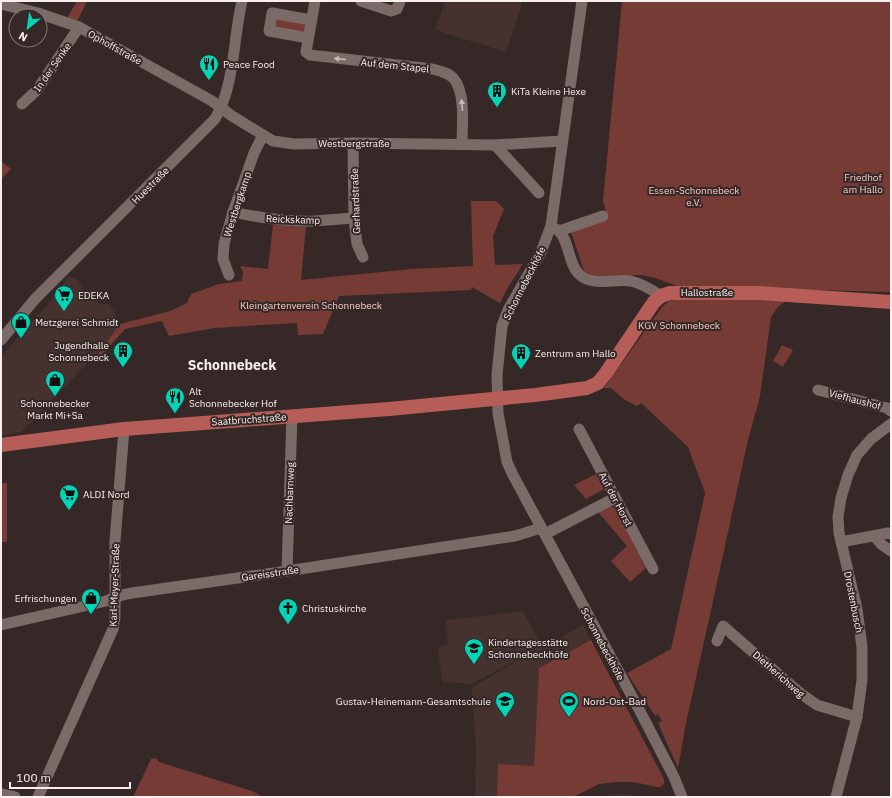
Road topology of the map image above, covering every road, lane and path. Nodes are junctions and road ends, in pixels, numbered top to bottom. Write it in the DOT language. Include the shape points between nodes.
graph roads {
  1 [pos="242,1"];
  2 [pos="315,1"];
  3 [pos="361,1"];
  4 [pos="400,1"];
  5 [pos="582,1"];
  6 [pos="1,4"];
  7 [pos="311,20"];
  8 [pos="79,27"];
  9 [pos="308,38"];
  10 [pos="22,104"];
  11 [pos="222,109"];
  12 [pos="263,135"];
  13 [pos="562,141"];
  14 [pos="353,143"];
  15 [pos="462,144"];
  16 [pos="495,145"];
  17 [pos="539,193"];
  18 [pos="233,212"];
  19 [pos="603,216"];
  20 [pos="354,218"];
  21 [pos="555,229"];
  22 [pos="364,257"];
  23 [pos="229,275"];
  24 [pos="661,296"];
  25 [pos="891,302"];
  26 [pos="1,340"];
  27 [pos="818,390"];
  28 [pos="497,399"];
  29 [pos="891,410"];
  30 [pos="292,416"];
  31 [pos="891,424"];
  32 [pos="124,429"];
  33 [pos="579,429"];
  34 [pos="1,445"];
  35 [pos="615,498"];
  36 [pos="543,531"];
  37 [pos="891,534"];
  38 [pos="874,536"];
  39 [pos="841,542"];
  40 [pos="891,551"];
  41 [pos="653,569"];
  42 [pos="287,571"];
  43 [pos="115,597"];
  44 [pos="1,625"];
  45 [pos="717,641"];
  46 [pos="857,717"];
  47 [pos="1,794"];
  48 [pos="15,797"];
  49 [pos="38,797"];
  50 [pos="682,797"];
  51 [pos="836,797"];
  1 -- 11 [label="street, Huestraße"];
  2 -- 7 [label="street, Auf dem Stapel"];
  3 -- 4 [label="street" via="391,11 397,9"];
  5 -- 13 [label="street, Schonnebeckhöfe"];
  6 -- 8 [label="street, Ophoffstraße"];
  7 -- 9 [label="street, Auf dem Stapel"];
  7 -- 9 [label="street" via="272,13 269,31"];
  8 -- 10 [label="street, In der Senke" via="37,90"];
  8 -- 11 [label="street, Ophoffstraße"];
  15 -- 9 [label="street, Auf dem Stapel, one-way" via="461,96 454,79 448,74 432,69 310,56 306,52"];
  11 -- 12 [label="street, Westbergstraße"];
  11 -- 26 [label="street, Huestraße" via="205,130 35,299"];
  12 -- 14 [label="street, Westbergstraße" via="273,140 294,144"];
  12 -- 18 [label="street, Westbergkamp"];
  13 -- 16 [label="street, Westbergstraße"];
  13 -- 21 [label="street, Schonnebeckhöfe"];
  14 -- 15 [label="street, Westbergstraße"];
  14 -- 20 [label="street, Gerhardstraße"];
  15 -- 16 [label="street, Westbergstraße"];
  16 -- 17 [label="street"];
  18 -- 20 [label="street, Reickskamp" via="258,218 287,220"];
  18 -- 23 [label="street, Westbergkamp" via="224,244 223,259"];
  19 -- 21 [label="street"];
  20 -- 22 [label="street, Gerhardstraße" via="357,244"];
  21 -- 24 [label="street" via="565,242 575,270 580,275 593,280 630,281 646,286"];
  21 -- 28 [label="street, Schonnebeckhöfe" via="508,310 502,326 496,375"];
  24 -- 25 [label="main road, Hallostraße" via="680,292 725,292"];
  24 -- 28 [label="main road" via="654,302 598,383 587,388"];
  27 -- 29 [label="street, Viefhaushof"];
  28 -- 30 [label="main road, Saatbruchstraße"];
  28 -- 36 [label="street, Schonnebeckhöfe" via="507,462"];
  30 -- 32 [label="main road, Saatbruchstraße"];
  30 -- 42 [label="street, Nachbarnweg"];
  31 -- 39 [label="street, Drostenbusch" via="871,439 857,455 848,475 838,517"];
  32 -- 34 [label="main road, Saatbruchstraße"];
  32 -- 43 [label="street, Karl-Meyer-Straße" via="115,540"];
  33 -- 35 [label="street, Auf der Horst"];
  35 -- 36 [label="street"];
  35 -- 41 [label="street, Auf der Horst"];
  36 -- 42 [label="street, Gareisstraße"];
  36 -- 50 [label="street, Schonnebeckhöfe" via="642,715"];
  37 -- 38 [label="street"];
  38 -- 39 [label="street"];
  38 -- 40 [label="street"];
  39 -- 46 [label="street, Drostenbusch" via="857,609 862,647 862,680"];
  42 -- 43 [label="street, Gareisstraße"];
  43 -- 44 [label="street, Gareisstraße"];
  43 -- 49 [label="street, Karl-Meyer-Straße" via="115,623 111,636"];
  45 -- 46 [label="street, Dietherichweg" via="723,626 817,705"];
  46 -- 51 [label="street, Drostenbusch"];
  47 -- 48 [label="street"];
}
